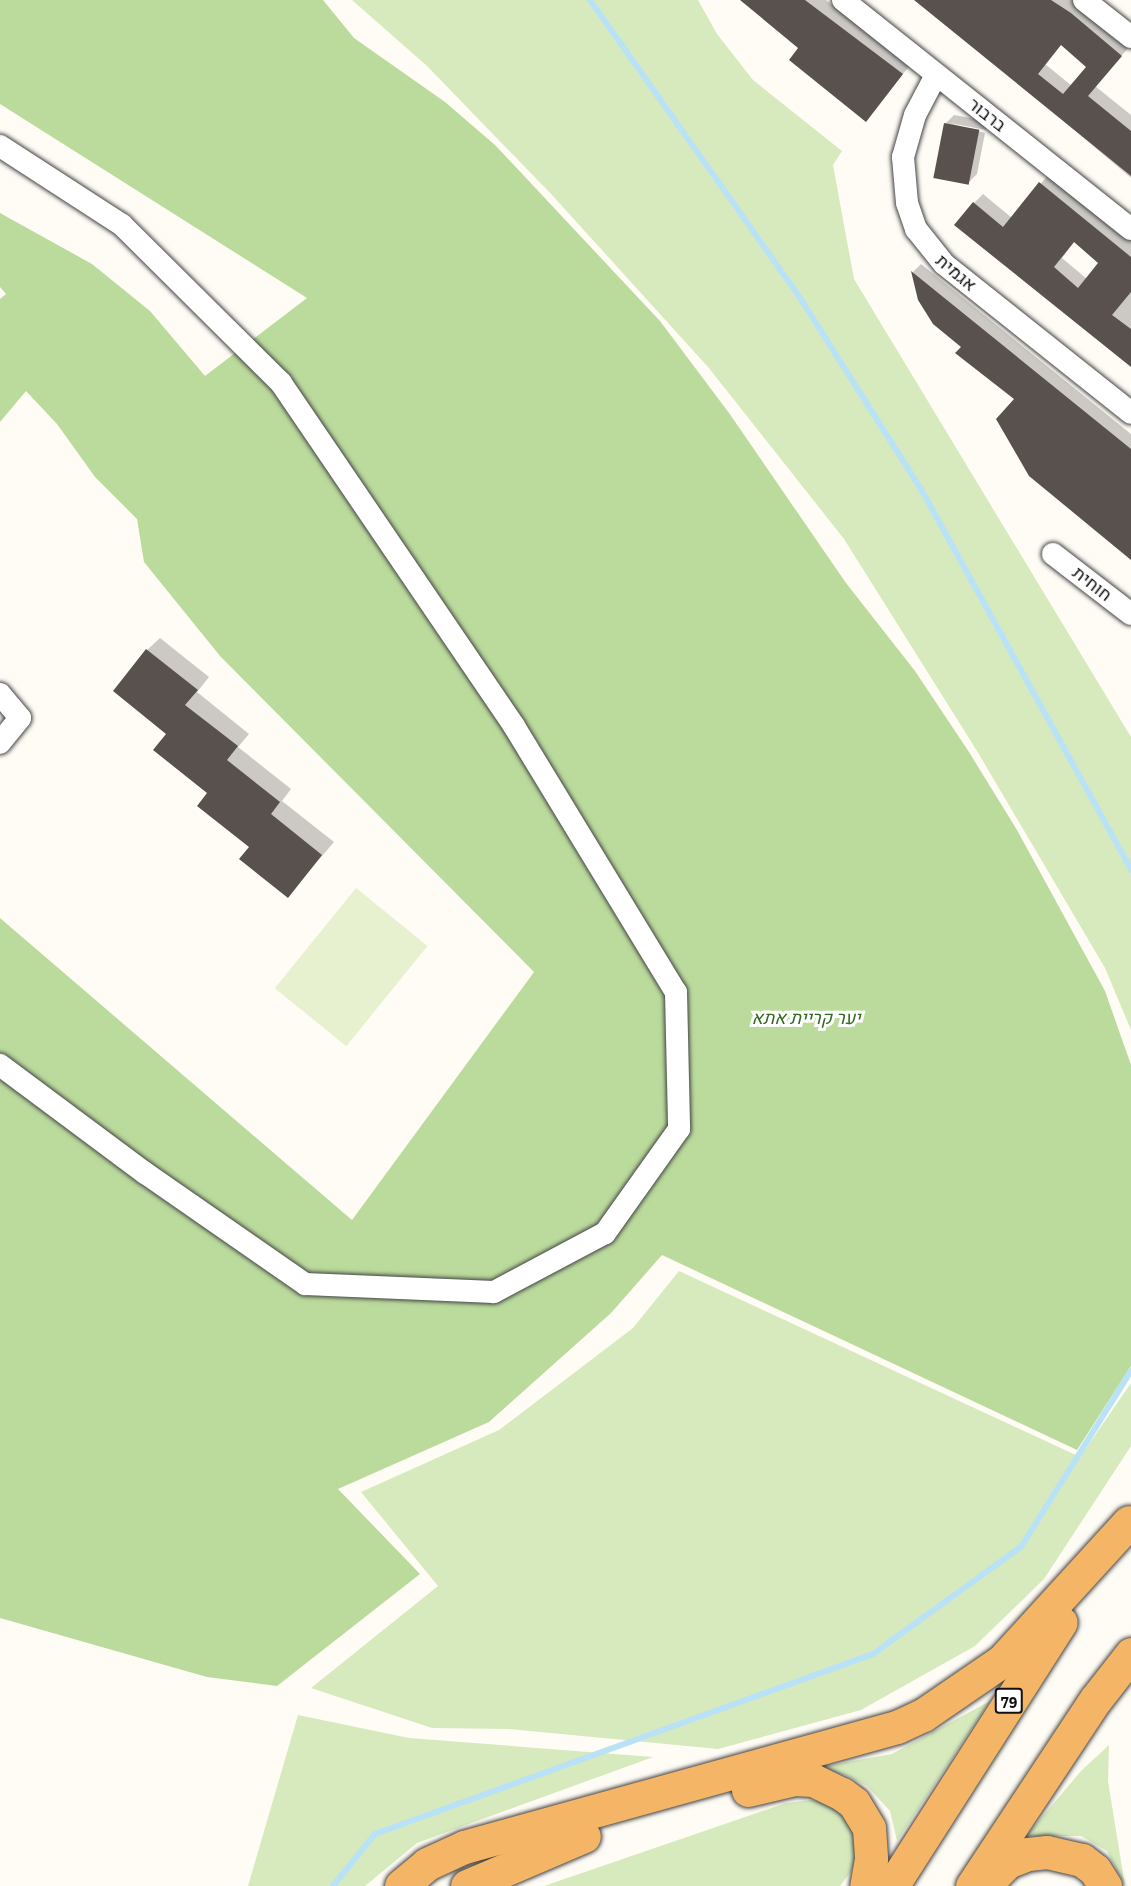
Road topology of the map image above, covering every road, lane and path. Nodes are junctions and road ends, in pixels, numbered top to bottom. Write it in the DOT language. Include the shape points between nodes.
graph roads {
  1 [pos="843,0"];
  2 [pos="1084,0"];
  3 [pos="1131,37"];
  4 [pos="936,75"];
  5 [pos="0,146"];
  6 [pos="1131,229"];
  7 [pos="1131,413"];
  8 [pos="1053,555"];
  9 [pos="1131,614"];
  10 [pos="0,694"];
  11 [pos="0,743"];
  12 [pos="0,1065"];
  13 [pos="1130,1520"];
  14 [pos="1131,1654"];
  15 [pos="584,1836"];
  16 [pos="1100,1880"];
  17 [pos="401,1886"];
  18 [pos="434,1886"];
  19 [pos="467,1886"];
  20 [pos="866,1886"];
  21 [pos="892,1886"];
  22 [pos="972,1886"];
  23 [pos="984,1886"];
  1 -- 4 [label="street, ברבור"];
  2 -- 3 [label="street"];
  4 -- 6 [label="street, ברבור"];
  4 -- 7 [label="street, אגמית" via="915,115 903,157 907,203 916,228 944,264"];
  5 -- 12 [label="street" via="122,225 281,383 514,726 676,992 679,1129 605,1233 494,1292 305,1284 145,1173"];
  8 -- 9 [label="street, חוחית"];
  10 -- 11 [label="street" via="20,718"];
  13 -- 17 [label="highway" via="1002,1661 923,1715 897,1727 464,1847 427,1864"];
  13 -- 21 [label="highway, 79" via="1030,1667"];
  14 -- 22 [label="highway" via="1058,1754"];
  15 -- 18 [label="highway" via="484,1864"];
  15 -- 19 [label="highway"];
  15 -- 20 [label="highway" via="776,1782 813,1780 854,1803 869,1828 871,1859"];
  16 -- 23 [label="highway" via="1064,1853 1028,1854 1007,1862"];
}
